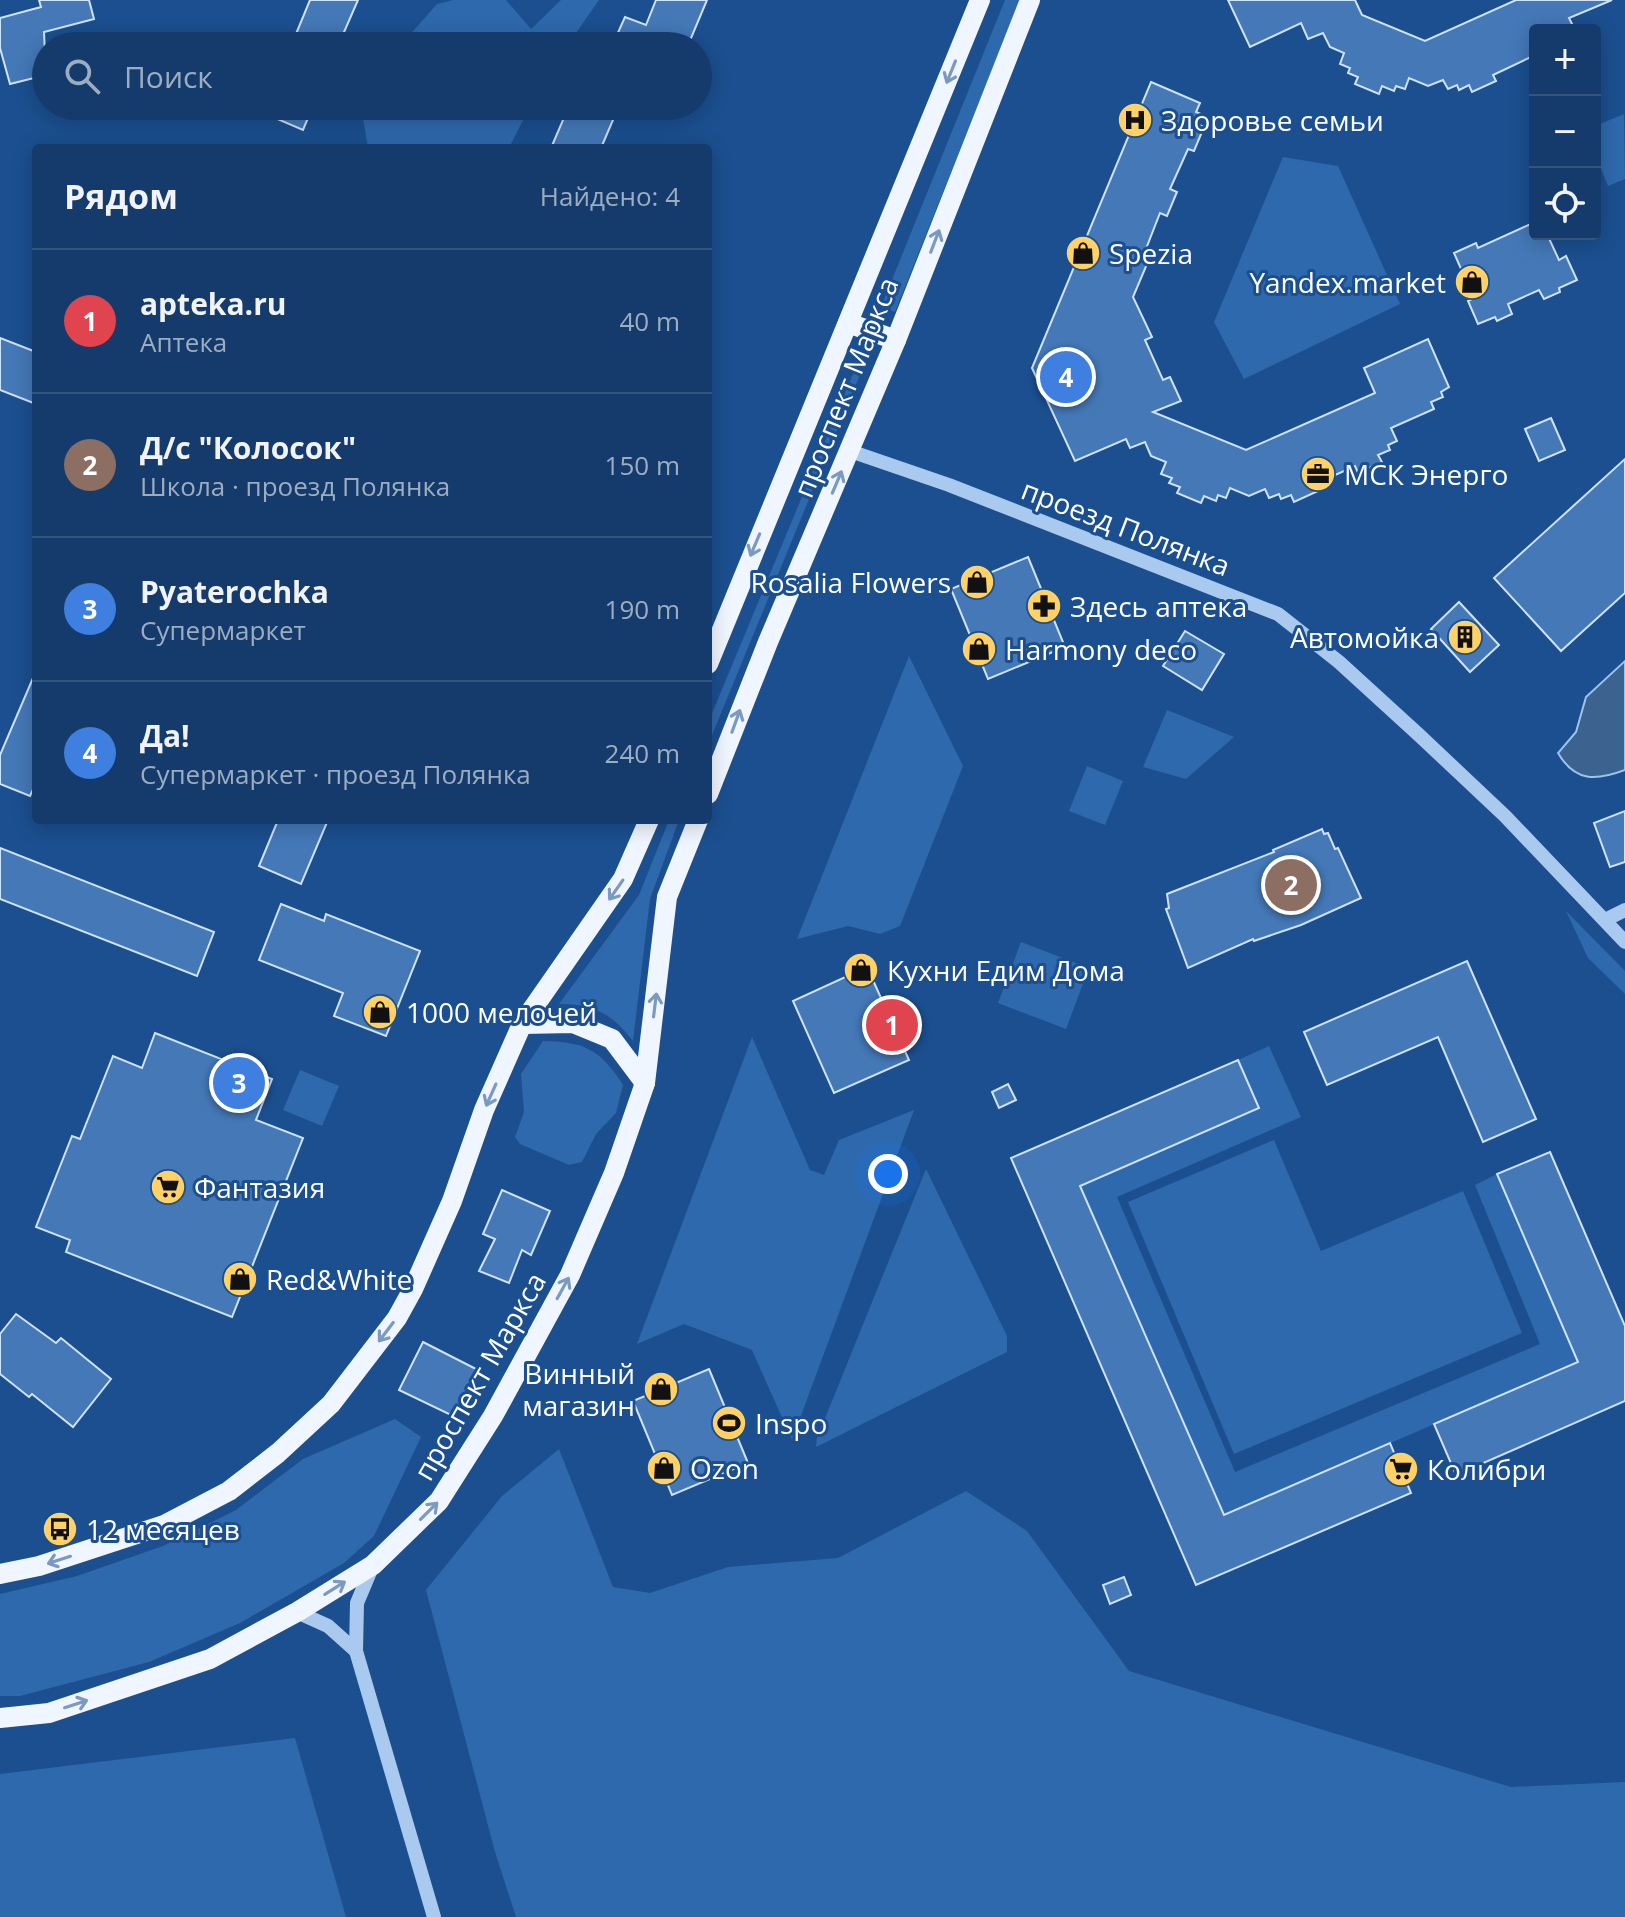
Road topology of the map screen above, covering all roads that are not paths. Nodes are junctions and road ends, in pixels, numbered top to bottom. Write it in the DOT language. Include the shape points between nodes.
graph roads {
  1 [pos="980,0"];
  2 [pos="1030,0"];
  3 [pos="848,323"];
  4 [pos="896,340"];
  5 [pos="850,451"];
  6 [pos="712,654"];
  7 [pos="712,784"];
  8 [pos="647,824"];
  9 [pos="696,824"];
  10 [pos="1625,910"];
  11 [pos="1605,920"];
  12 [pos="1625,942"];
  13 [pos="522,1024"];
  14 [pos="645,1083"];
  15 [pos="373,1565"];
  16 [pos="0,1574"];
  17 [pos="297,1612"];
  18 [pos="356,1651"];
  19 [pos="0,1718"];
  20 [pos="434,1917"];
  1 -- 3 [label="main road, проспект Маркса, one-way"];
  4 -- 2 [label="main road, проспект Маркса, one-way"];
  3 -- 4 [label="main road"];
  3 -- 6 [label="main road, проспект Маркса, one-way"];
  4 -- 5 [label="main road, проспект Маркса"];
  7 -- 5 [label="main road, проспект Маркса, one-way"];
  5 -- 11 [label="street, проезд Полянка" via="1278,614 1419,735"];
  8 -- 13 [label="main road, one-way" via="623,879"];
  14 -- 9 [label="main road, проспект Маркса, one-way" via="667,897"];
  10 -- 11 [label="street"];
  11 -- 12 [label="street, проезд Полянка"];
  13 -- 14 [label="main road" via="573,1023 612,1039"];
  13 -- 16 [label="main road, one-way" via="413,1289 331,1404 240,1483 188,1513 39,1566"];
  15 -- 14 [label="main road, проспект Маркса, one-way" via="439,1501 493,1416 570,1275"];
  17 -- 15 [label="main road, проспект Маркса, one-way"];
  15 -- 18 [label="street" via="357,1603"];
  17 -- 18 [label="street" via="328,1626"];
  19 -- 17 [label="main road, проспект Маркса, one-way" via="49,1713 210,1659"];
  18 -- 20 [label="street"];
}
